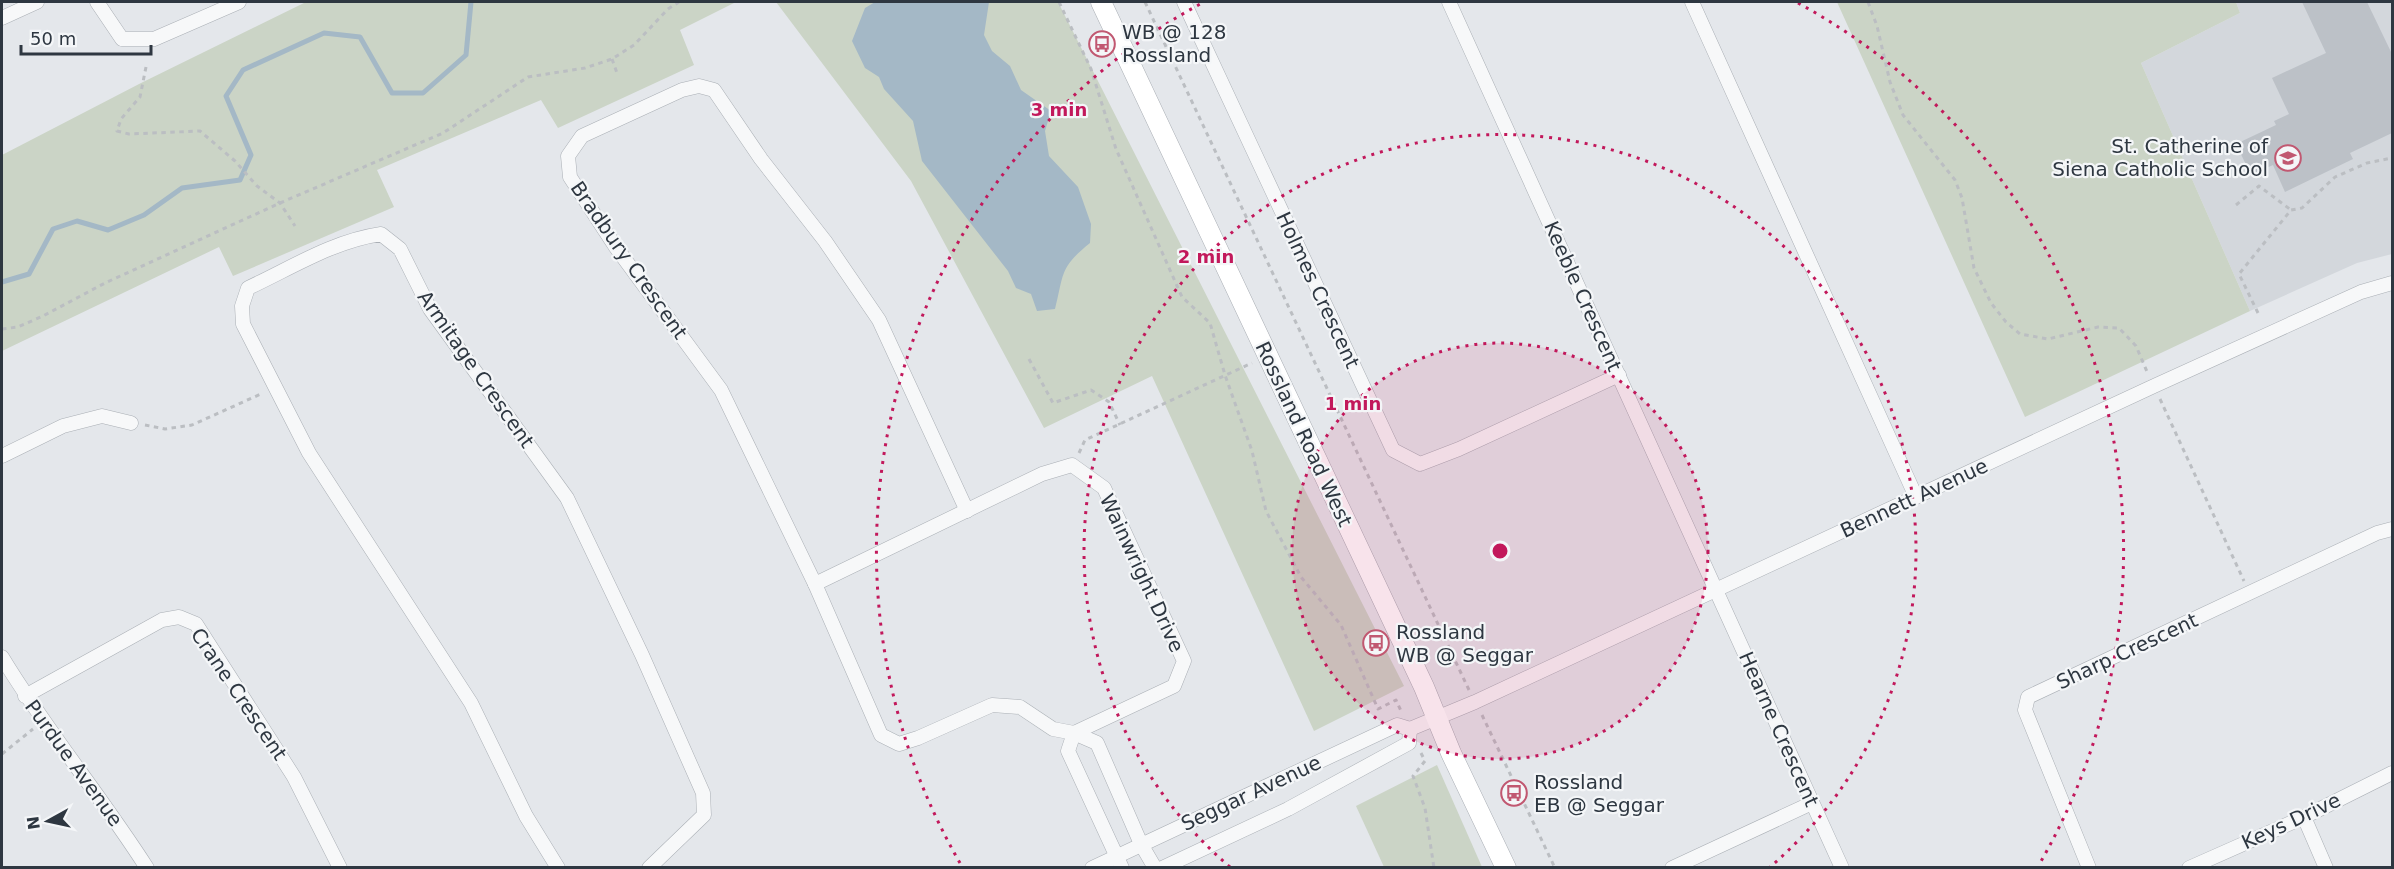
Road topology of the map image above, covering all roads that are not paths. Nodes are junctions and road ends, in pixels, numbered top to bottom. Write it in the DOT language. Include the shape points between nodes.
graph roads {
  1 [pos="37,2"];
  2 [pos="97,2"];
  3 [pos="239,2"];
  4 [pos="1101,2"];
  5 [pos="1184,2"];
  6 [pos="1449,2"];
  7 [pos="1692,2"];
  8 [pos="2,18"];
  9 [pos="2392,283"];
  10 [pos="1619,375"];
  11 [pos="131,423"];
  12 [pos="2,456"];
  13 [pos="1916,497"];
  14 [pos="967,511"];
  15 [pos="2392,530"];
  16 [pos="815,584"];
  17 [pos="1717,591"];
  18 [pos="2,657"];
  19 [pos="25,696"];
  20 [pos="1436,718"];
  21 [pos="1410,729"];
  22 [pos="1074,733"];
  23 [pos="2392,774"];
  24 [pos="1812,803"];
  25 [pos="2304,817"];
  26 [pos="1141,844"];
  27 [pos="1119,862"];
  28 [pos="147,867"];
  29 [pos="340,867"];
  30 [pos="558,867"];
  31 [pos="649,867"];
  32 [pos="1092,867"];
  33 [pos="1155,867"];
  34 [pos="1162,867"];
  35 [pos="1506,867"];
  36 [pos="1672,867"];
  37 [pos="1842,867"];
  38 [pos="2089,867"];
  39 [pos="2189,867"];
  40 [pos="2326,867"];
  1 -- 8 [label="street"];
  2 -- 3 [label="street" via="122,39 154,39"];
  4 -- 20 [label="main road, Rossland Road West"];
  5 -- 10 [label="street, Holmes Crescent" via="1393,450 1420,464"];
  6 -- 10 [label="street, Keeble Crescent"];
  7 -- 13 [label="street"];
  9 -- 13 [label="street, Bennett Avenue" via="2361,292"];
  10 -- 17 [label="street, Keeble Crescent"];
  11 -- 12 [label="street" via="102,416 63,426"];
  13 -- 17 [label="street, Bennett Avenue"];
  14 -- 16 [label="street"];
  14 -- 16 [label="street, Bradbury Crescent" via="879,320 714,90 699,86 682,90 582,136 568,156 570,177 615,246 721,390"];
  14 -- 22 [label="street, Wainwright Drive" via="1042,474 1072,465 1104,488 1184,661 1174,686"];
  15 -- 38 [label="street, Sharp Crescent" via="2377,533 2028,697 2025,710"];
  16 -- 22 [label="street, Bradbury Crescent" via="882,735 899,744 992,705 1020,707 1053,729"];
  17 -- 20 [label="street, Bennett Avenue"];
  17 -- 24 [label="street, Hearne Crescent"];
  18 -- 19 [label="street, Purdue Avenue"];
  19 -- 28 [label="street, Purdue Avenue"];
  19 -- 29 [label="street, Crane Crescent" via="162,620 180,617 196,624 294,777"];
  20 -- 21 [label="street, Seggar Avenue"];
  20 -- 35 [label="main road, Rossland Road West"];
  21 -- 26 [label="street, Seggar Avenue" via="1397,725"];
  21 -- 34 [label="street, Seggar Avenue" via="1409,744 1288,809"];
  22 -- 26 [label="street, Bradbury Crescent" via="1097,743"];
  22 -- 27 [label="street" via="1068,751"];
  23 -- 25 [label="street, Keys Drive"];
  24 -- 36 [label="street"];
  24 -- 37 [label="street, Hearne Crescent"];
  25 -- 39 [label="street, Keys Drive"];
  25 -- 40 [label="street"];
  26 -- 27 [label="street, Seggar Avenue"];
  26 -- 33 [label="street, Bradbury Crescent"];
  27 -- 32 [label="street, Seggar Avenue"];
  30 -- 31 [label="street, Armitage Crescent" via="526,816 471,703 309,453 243,324 242,306 248,288 358,237 381,234 400,249 430,309 567,498 642,655 703,793 704,815"];
}
